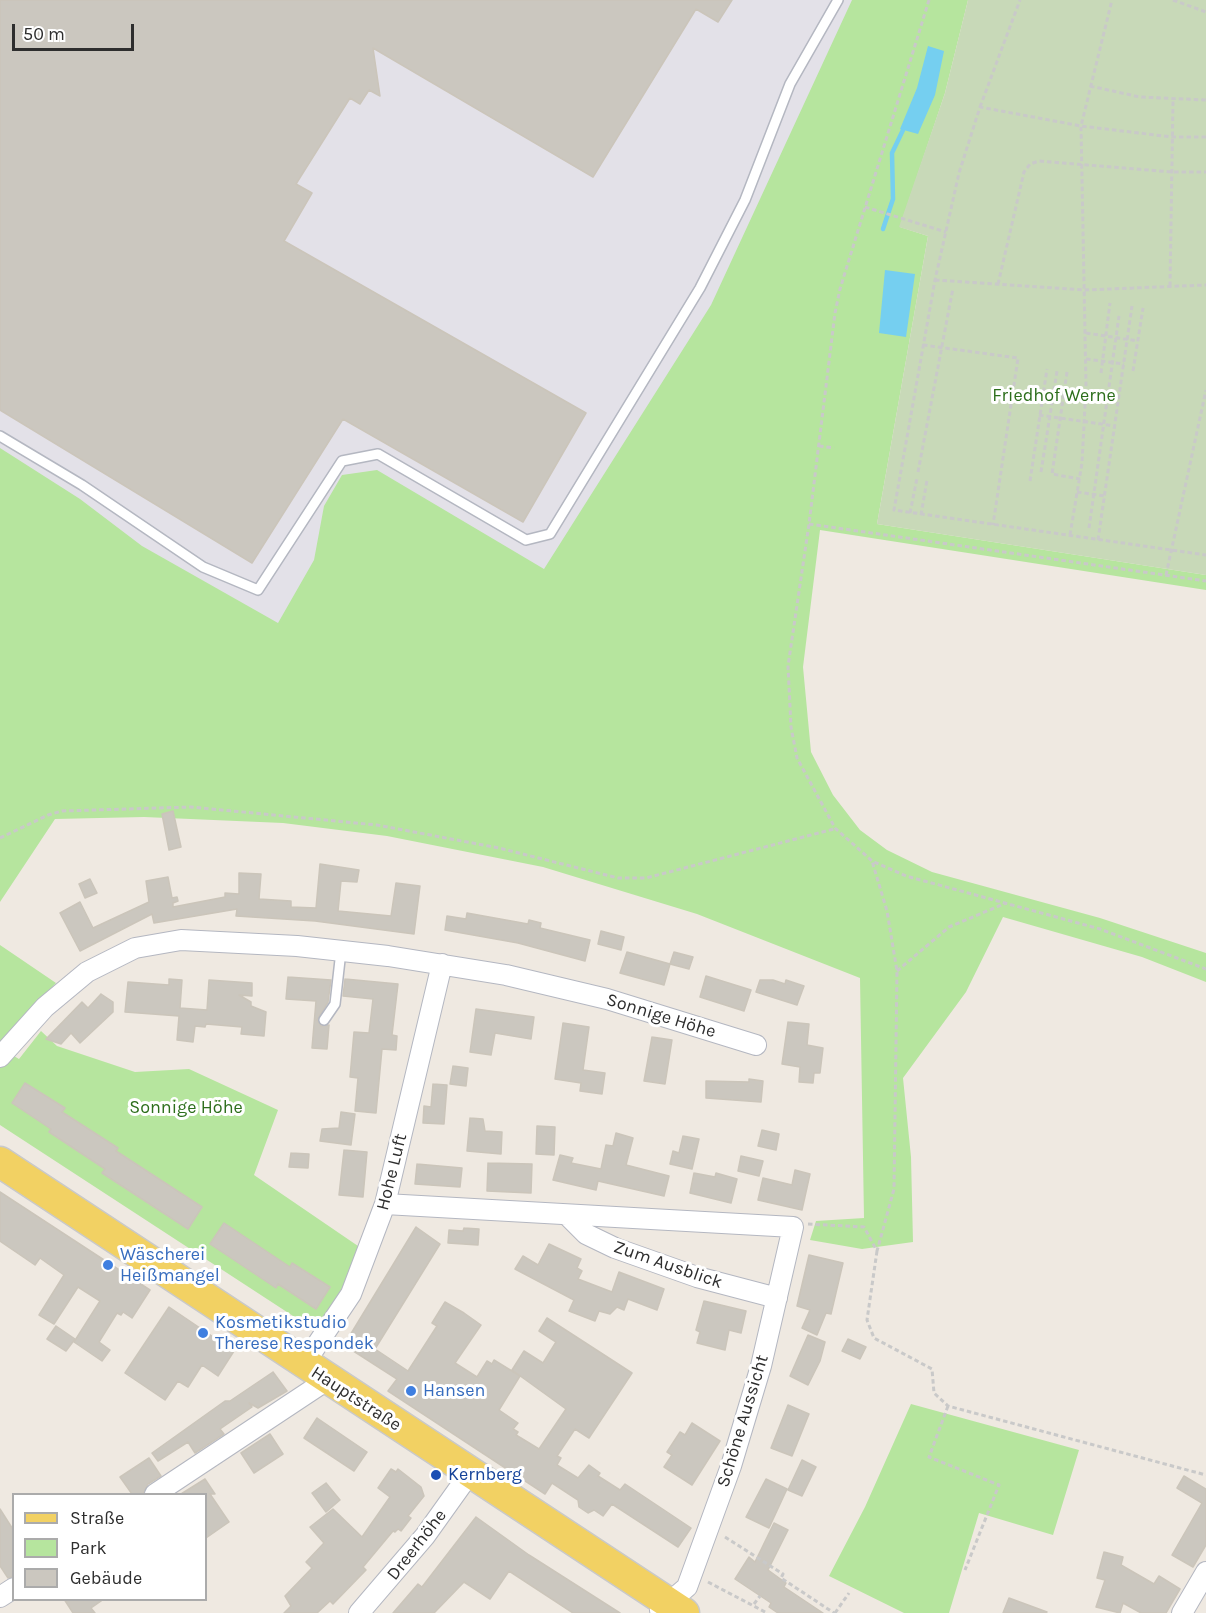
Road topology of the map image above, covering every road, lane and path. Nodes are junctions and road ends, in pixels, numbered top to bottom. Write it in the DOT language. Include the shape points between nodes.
graph roads {
  1 [pos="838,0"];
  2 [pos="929,0"];
  3 [pos="1020,0"];
  4 [pos="1112,0"];
  5 [pos="1173,0"];
  6 [pos="1206,12"];
  7 [pos="1090,86"];
  8 [pos="1173,100"];
  9 [pos="1206,100"];
  10 [pos="980,107"];
  11 [pos="1081,126"];
  12 [pos="1172,137"];
  13 [pos="1206,137"];
  14 [pos="1082,163"];
  15 [pos="1206,171"];
  16 [pos="1172,172"];
  17 [pos="865,207"];
  18 [pos="946,232"];
  19 [pos="935,280"];
  20 [pos="998,284"];
  21 [pos="1206,285"];
  22 [pos="1170,286"];
  23 [pos="953,288"];
  24 [pos="1085,290"];
  25 [pos="1110,303"];
  26 [pos="1132,306"];
  27 [pos="1143,308"];
  28 [pos="1119,316"];
  29 [pos="1085,333"];
  30 [pos="1106,336"];
  31 [pos="1116,338"];
  32 [pos="1127,340"];
  33 [pos="1138,341"];
  34 [pos="923,345"];
  35 [pos="942,347"];
  36 [pos="1086,359"];
  37 [pos="1102,361"];
  38 [pos="1113,363"];
  39 [pos="1124,364"];
  40 [pos="1047,369"];
  41 [pos="1057,371"];
  42 [pos="1133,371"];
  43 [pos="1067,372"];
  44 [pos="1101,373"];
  45 [pos="1206,390"];
  46 [pos="1040,415"];
  47 [pos="1049,416"];
  48 [pos="1060,418"];
  49 [pos="1084,421"];
  50 [pos="1105,424"];
  51 [pos="1115,426"];
  52 [pos="0,436"];
  53 [pos="819,446"];
  54 [pos="834,448"];
  55 [pos="918,472"];
  56 [pos="1041,472"];
  57 [pos="917,478"];
  58 [pos="1080,479"];
  59 [pos="927,480"];
  60 [pos="1030,481"];
  61 [pos="1077,492"];
  62 [pos="1094,494"];
  63 [pos="1105,496"];
  64 [pos="910,513"];
  65 [pos="921,515"];
  66 [pos="809,524"];
  67 [pos="993,525"];
  68 [pos="1089,528"];
  69 [pos="1070,536"];
  70 [pos="1098,540"];
  71 [pos="1171,550"];
  72 [pos="1206,555"];
  73 [pos="1166,575"];
  74 [pos="1206,581"];
  75 [pos="835,828"];
  76 [pos="0,838"];
  77 [pos="873,861"];
  78 [pos="1008,902"];
  79 [pos="342,951"];
  80 [pos="442,964"];
  81 [pos="1206,969"];
  82 [pos="897,971"];
  83 [pos="324,1020"];
  84 [pos="756,1045"];
  85 [pos="0,1057"];
  86 [pos="0,1162"];
  87 [pos="385,1204"];
  88 [pos="567,1215"];
  89 [pos="793,1227"];
  90 [pos="877,1251"];
  91 [pos="777,1298"];
  92 [pos="316,1372"];
  93 [pos="948,1406"];
  94 [pos="470,1473"];
  95 [pos="1206,1475"];
  96 [pos="157,1493"];
  97 [pos="725,1537"];
  98 [pos="965,1570"];
  99 [pos="1206,1572"];
  100 [pos="706,1581"];
  101 [pos="849,1593"];
  102 [pos="760,1596"];
  103 [pos="754,1605"];
  104 [pos="670,1610"];
  105 [pos="359,1613"];
  106 [pos="767,1613"];
  107 [pos="835,1613"];
  108 [pos="1182,1613"];
  1 -- 52 [label="lane" via="790,84 745,200 700,288 550,534 526,540 378,454 342,461 258,590 203,567 82,485"];
  2 -- 17 [label="path"];
  3 -- 10 [label="path"];
  4 -- 7 [label="path"];
  5 -- 6 [label="path"];
  7 -- 8 [label="path"];
  7 -- 11 [label="path"];
  8 -- 9 [label="path"];
  8 -- 12 [label="path"];
  10 -- 11 [label="path"];
  10 -- 18 [label="path"];
  11 -- 12 [label="path"];
  11 -- 14 [label="path"];
  12 -- 13 [label="path"];
  12 -- 16 [label="path"];
  14 -- 16 [label="path"];
  14 -- 20 [label="path" via="1039,161 1024,172"];
  14 -- 24 [label="path"];
  15 -- 16 [label="path"];
  16 -- 22 [label="path"];
  17 -- 18 [label="path"];
  17 -- 53 [label="path" via="835,313"];
  18 -- 19 [label="path"];
  19 -- 20 [label="path"];
  19 -- 34 [label="path"];
  20 -- 24 [label="path"];
  21 -- 22 [label="path"];
  22 -- 24 [label="path"];
  23 -- 35 [label="path"];
  24 -- 29 [label="path"];
  25 -- 30 [label="path"];
  26 -- 32 [label="path"];
  27 -- 33 [label="path"];
  28 -- 31 [label="path"];
  29 -- 30 [label="path"];
  29 -- 36 [label="path"];
  30 -- 31 [label="path"];
  30 -- 37 [label="path"];
  31 -- 32 [label="path"];
  31 -- 38 [label="path"];
  32 -- 33 [label="path"];
  32 -- 39 [label="path"];
  33 -- 42 [label="path"];
  34 -- 35 [label="path"];
  34 -- 64 [label="path" via="894,510"];
  35 -- 55 [label="path"];
  35 -- 67 [label="path" via="1018,358"];
  36 -- 37 [label="path"];
  36 -- 49 [label="path"];
  37 -- 38 [label="path"];
  37 -- 44 [label="path"];
  38 -- 39 [label="path"];
  38 -- 50 [label="path"];
  39 -- 51 [label="path"];
  40 -- 46 [label="path"];
  41 -- 47 [label="path"];
  43 -- 48 [label="path"];
  45 -- 71 [label="path"];
  46 -- 47 [label="path"];
  46 -- 60 [label="path"];
  47 -- 48 [label="path"];
  47 -- 56 [label="path"];
  48 -- 49 [label="path"];
  48 -- 58 [label="path" via="1052,474"];
  49 -- 50 [label="path"];
  49 -- 58 [label="path"];
  50 -- 51 [label="path"];
  50 -- 62 [label="path"];
  51 -- 63 [label="path"];
  53 -- 54 [label="path"];
  53 -- 66 [label="path"];
  57 -- 64 [label="path"];
  58 -- 61 [label="path"];
  59 -- 65 [label="path"];
  61 -- 62 [label="path"];
  61 -- 69 [label="path"];
  62 -- 63 [label="path"];
  62 -- 68 [label="path"];
  63 -- 70 [label="path"];
  64 -- 65 [label="path"];
  65 -- 67 [label="path"];
  66 -- 73 [label="path"];
  66 -- 75 [label="path" via="788,666 791,727 797,758"];
  67 -- 69 [label="path"];
  69 -- 70 [label="path"];
  70 -- 71 [label="path"];
  71 -- 72 [label="path"];
  71 -- 73 [label="path"];
  73 -- 74 [label="path"];
  75 -- 76 [label="path" via="646,878 618,878 499,848 376,825 191,807 62,811"];
  75 -- 77 [label="path"];
  77 -- 78 [label="path" via="906,876"];
  77 -- 82 [label="path" via="887,911"];
  78 -- 81 [label="path" via="1100,929"];
  78 -- 82 [label="path" via="949,927"];
  79 -- 80 [label="street, Sonnige Höhe"];
  79 -- 83 [label="lane" via="335,1004"];
  79 -- 85 [label="street, Sonnige Höhe" via="181,940 135,948 87,972 64,989"];
  80 -- 84 [label="street, Sonnige Höhe" via="607,999"];
  80 -- 87 [label="street, Hohe Luft"];
  82 -- 90 [label="path" via="894,1189"];
  86 -- 92 [label="main road, Hauptstraße"];
  87 -- 88 [label="street, Zum Ausblick"];
  87 -- 92 [label="street, Hohe Luft"];
  88 -- 89 [label="street, Zum Ausblick"];
  88 -- 91 [label="street, Zum Ausblick" via="586,1234 615,1248 697,1277"];
  89 -- 90 [label="path" via="864,1227"];
  89 -- 91 [label="street, Schöne Aussicht"];
  90 -- 93 [label="path" via="867,1320 874,1338 932,1369 934,1393"];
  91 -- 104 [label="street, Schöne Aussicht" via="728,1477 687,1587"];
  92 -- 94 [label="main road, Hauptstraße"];
  92 -- 96 [label="street"];
  93 -- 95 [label="path"];
  93 -- 98 [label="path" via="929,1457 999,1485"];
  94 -- 104 [label="main road, Hauptstraße"];
  94 -- 105 [label="street, Dreerhöhe" via="425,1536"];
  97 -- 107 [label="path"];
  99 -- 108 [label="street"];
  100 -- 103 [label="path"];
  101 -- 107 [label="path"];
  102 -- 103 [label="path"];
  103 -- 106 [label="path"];
}
